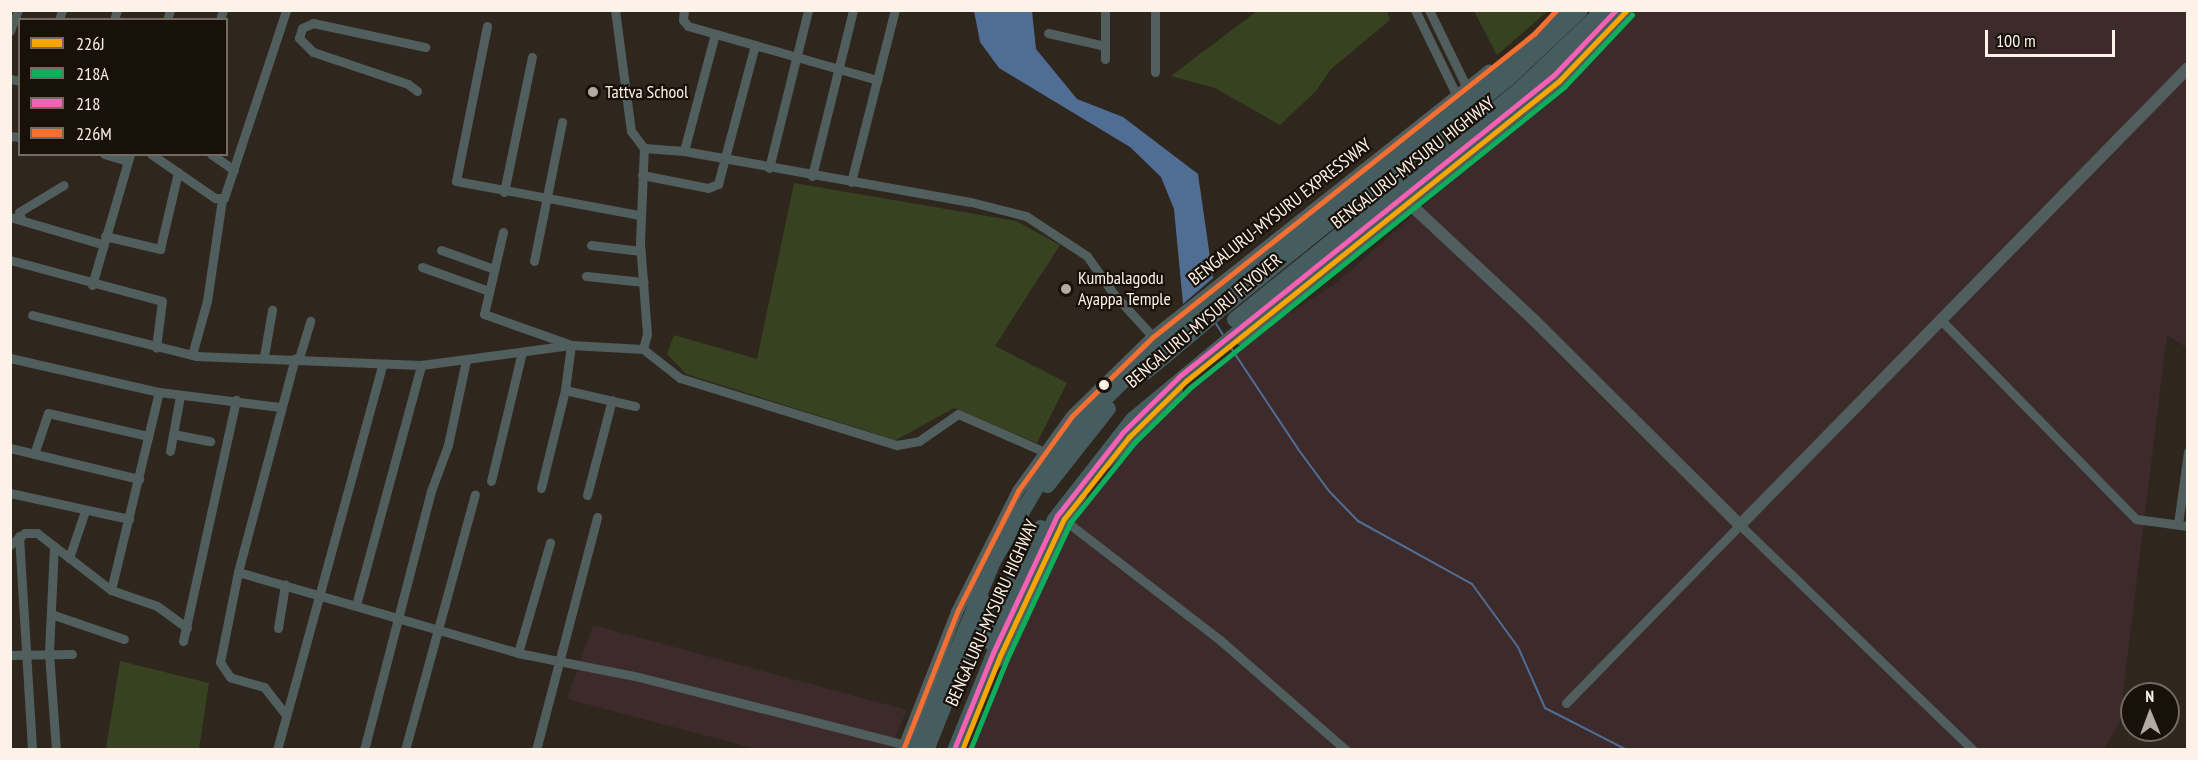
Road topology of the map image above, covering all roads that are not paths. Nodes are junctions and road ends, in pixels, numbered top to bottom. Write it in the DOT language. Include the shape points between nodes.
graph roads {
  1 [pos="18,10"];
  2 [pos="286,10"];
  3 [pos="615,10"];
  4 [pos="684,10"];
  5 [pos="808,10"];
  6 [pos="853,10"];
  7 [pos="895,10"];
  8 [pos="1105,10"];
  9 [pos="1155,10"];
  10 [pos="1415,10"];
  11 [pos="1429,10"];
  12 [pos="1557,10"];
  13 [pos="1568,10"];
  14 [pos="1580,10"];
  15 [pos="1602,10"];
  16 [pos="1614,10"];
  17 [pos="1627,10"];
  18 [pos="488,26"];
  19 [pos="10,31"];
  20 [pos="1048,33"];
  21 [pos="715,34"];
  22 [pos="755,45"];
  23 [pos="1105,46"];
  24 [pos="424,47"];
  25 [pos="532,57"];
  26 [pos="796,57"];
  27 [pos="1105,59"];
  28 [pos="2187,68"];
  29 [pos="838,69"];
  30 [pos="1155,72"];
  31 [pos="877,80"];
  32 [pos="417,91"];
  33 [pos="1462,92"];
  34 [pos="562,122"];
  35 [pos="645,148"];
  36 [pos="684,151"];
  37 [pos="154,156"];
  38 [pos="214,156"];
  39 [pos="129,158"];
  40 [pos="725,159"];
  41 [pos="1375,167"];
  42 [pos="768,168"];
  43 [pos="234,170"];
  44 [pos="178,172"];
  45 [pos="642,176"];
  46 [pos="812,176"];
  47 [pos="851,182"];
  48 [pos="63,185"];
  49 [pos="504,192"];
  50 [pos="222,199"];
  51 [pos="547,199"];
  52 [pos="1404,200"];
  53 [pos="640,215"];
  54 [pos="10,217"];
  55 [pos="21,218"];
  56 [pos="503,232"];
  57 [pos="104,240"];
  58 [pos="591,245"];
  59 [pos="441,250"];
  60 [pos="641,251"];
  61 [pos="10,260"];
  62 [pos="534,261"];
  63 [pos="422,267"];
  64 [pos="494,269"];
  65 [pos="586,276"];
  66 [pos="644,282"];
  67 [pos="92,285"];
  68 [pos="489,291"];
  69 [pos="1207,305"];
  70 [pos="272,310"];
  71 [pos="32,315"];
  72 [pos="1941,320"];
  73 [pos="310,321"];
  74 [pos="1153,337"];
  75 [pos="571,345"];
  76 [pos="156,348"];
  77 [pos="643,349"];
  78 [pos="522,352"];
  79 [pos="192,356"];
  80 [pos="264,356"];
  81 [pos="10,358"];
  82 [pos="297,358"];
  83 [pos="466,360"];
  84 [pos="382,365"];
  85 [pos="421,365"];
  86 [pos="565,390"];
  87 [pos="159,392"];
  88 [pos="180,396"];
  89 [pos="236,400"];
  90 [pos="612,400"];
  91 [pos="635,406"];
  92 [pos="280,407"];
  93 [pos="173,434"];
  94 [pos="148,436"];
  95 [pos="210,441"];
  96 [pos="10,448"];
  97 [pos="170,451"];
  98 [pos="1045,452"];
  99 [pos="2187,452"];
  100 [pos="34,454"];
  101 [pos="139,479"];
  102 [pos="491,481"];
  103 [pos="541,488"];
  104 [pos="10,493"];
  105 [pos="475,494"];
  106 [pos="587,495"];
  107 [pos="85,511"];
  108 [pos="597,517"];
  109 [pos="1061,517"];
  110 [pos="129,519"];
  111 [pos="1740,525"];
  112 [pos="2183,525"];
  113 [pos="19,536"];
  114 [pos="550,543"];
  115 [pos="10,545"];
  116 [pos="54,546"];
  117 [pos="69,558"];
  118 [pos="238,572"];
  119 [pos="285,585"];
  120 [pos="111,590"];
  121 [pos="318,594"];
  122 [pos="356,605"];
  123 [pos="51,615"];
  124 [pos="400,617"];
  125 [pos="438,627"];
  126 [pos="187,628"];
  127 [pos="278,628"];
  128 [pos="124,639"];
  129 [pos="183,641"];
  130 [pos="24,653"];
  131 [pos="49,653"];
  132 [pos="518,653"];
  133 [pos="72,654"];
  134 [pos="10,655"];
  135 [pos="559,662"];
  136 [pos="1566,703"];
  137 [pos="286,715"];
  138 [pos="908,748"];
  139 [pos="32,750"];
  140 [pos="56,750"];
  141 [pos="277,750"];
  142 [pos="364,750"];
  143 [pos="405,750"];
  144 [pos="536,750"];
  145 [pos="926,750"];
  146 [pos="944,750"];
  147 [pos="954,750"];
  148 [pos="962,750"];
  149 [pos="1347,750"];
  150 [pos="1973,750"];
  1 -- 19 [label="street"];
  2 -- 43 [label="street"];
  3 -- 35 [label="street" via="631,131"];
  4 -- 21 [label="street" via="683,20 688,27"];
  5 -- 26 [label="street"];
  6 -- 29 [label="street"];
  7 -- 31 [label="street"];
  8 -- 23 [label="street"];
  9 -- 30 [label="street"];
  10 -- 33 [label="street"];
  11 -- 33 [label="street"];
  12 -- 33 [label="street, BENGALURU-MYSURU EXPRESSWAY" via="1534,34"];
  13 -- 41 [label="highway, BENGALURU-MYSURU EXPRESSWAY" via="1512,62"];
  14 -- 69 [label="highway, BENGALURU-MYSURU EXPRESSWAY, bridge" via="1507,79"];
  15 -- 146 [label="highway, BENGALURU-MYSURU FLYOVER, bridge" via="1517,91 1177,366 1107,433 1069,481 1025,553"];
  16 -- 52 [label="highway, BENGALURU-MYSURU HIGHWAY" via="1512,109"];
  17 -- 52 [label="street" via="1559,81"];
  18 -- 49 [label="street" via="455,175 459,184"];
  20 -- 23 [label="street"];
  21 -- 22 [label="street"];
  21 -- 36 [label="street"];
  22 -- 26 [label="street"];
  22 -- 40 [label="street"];
  23 -- 27 [label="street"];
  24 -- 32 [label="street" via="313,23 302,28 299,38 313,52 408,84"];
  25 -- 49 [label="street"];
  26 -- 29 [label="street"];
  26 -- 42 [label="street"];
  28 -- 72 [label="street"];
  29 -- 31 [label="street"];
  29 -- 46 [label="street"];
  31 -- 47 [label="street"];
  33 -- 41 [label="street, BENGALURU-MYSURU EXPRESSWAY"];
  34 -- 51 [label="street"];
  35 -- 36 [label="street"];
  35 -- 45 [label="street"];
  36 -- 40 [label="street"];
  37 -- 44 [label="street"];
  38 -- 43 [label="street"];
  39 -- 57 [label="street"];
  40 -- 42 [label="street"];
  40 -- 45 [label="street" via="715,187"];
  41 -- 52 [label="street"];
  41 -- 69 [label="highway, BENGALURU-MYSURU EXPRESSWAY"];
  42 -- 46 [label="street"];
  43 -- 50 [label="street"];
  44 -- 50 [label="street"];
  44 -- 57 [label="street" via="160,249"];
  45 -- 53 [label="street"];
  46 -- 47 [label="street"];
  47 -- 74 [label="street" via="1000,207 1026,216 1087,256 1113,293"];
  48 -- 55 [label="street" via="19,212"];
  49 -- 51 [label="street"];
  50 -- 79 [label="street" via="207,301"];
  51 -- 53 [label="street"];
  51 -- 62 [label="street"];
  52 -- 109 [label="highway, BENGALURU-MYSURU HIGHWAY" via="1131,419"];
  52 -- 111 [label="street" via="1535,321"];
  53 -- 60 [label="street"];
  54 -- 55 [label="street"];
  55 -- 57 [label="street"];
  56 -- 64 [label="street"];
  57 -- 67 [label="street"];
  58 -- 60 [label="street"];
  59 -- 64 [label="street"];
  60 -- 66 [label="street"];
  61 -- 67 [label="street"];
  63 -- 68 [label="street"];
  64 -- 68 [label="street"];
  65 -- 66 [label="street"];
  66 -- 77 [label="street" via="647,334"];
  67 -- 76 [label="street" via="162,301"];
  68 -- 75 [label="street" via="483,314"];
  69 -- 74 [label="street, BENGALURU-MYSURU EXPRESSWAY"];
  69 -- 138 [label="highway, BENGALURU-MYSURU EXPRESSWAY" via="1117,385 1054,456 993,561"];
  69 -- 145 [label="highway, BENGALURU-MYSURU FLYOVER" via="1089,429 1046,486 992,585"];
  70 -- 80 [label="street"];
  71 -- 76 [label="street"];
  72 -- 111 [label="street"];
  72 -- 112 [label="street" via="2136,519"];
  73 -- 82 [label="street"];
  74 -- 98 [label="street, BENGALURU-MYSURU EXPRESSWAY" via="1085,402"];
  75 -- 77 [label="street"];
  75 -- 78 [label="street"];
  75 -- 86 [label="street"];
  76 -- 79 [label="street"];
  77 -- 98 [label="street" via="680,378 897,445 919,441 958,414"];
  78 -- 83 [label="street"];
  78 -- 102 [label="street"];
  79 -- 80 [label="street"];
  80 -- 82 [label="street"];
  81 -- 87 [label="street"];
  82 -- 84 [label="street"];
  82 -- 92 [label="street"];
  83 -- 85 [label="street"];
  83 -- 124 [label="street" via="448,445 431,491"];
  84 -- 85 [label="street"];
  84 -- 121 [label="street"];
  85 -- 122 [label="street"];
  86 -- 90 [label="street"];
  86 -- 103 [label="street"];
  87 -- 88 [label="street"];
  87 -- 94 [label="street"];
  88 -- 89 [label="street"];
  88 -- 93 [label="street"];
  89 -- 92 [label="street"];
  89 -- 126 [label="street"];
  90 -- 91 [label="street"];
  90 -- 106 [label="street"];
  92 -- 118 [label="street"];
  93 -- 95 [label="street"];
  93 -- 97 [label="street"];
  94 -- 100 [label="street" via="48,413"];
  94 -- 101 [label="street"];
  96 -- 100 [label="street"];
  98 -- 138 [label="street, BENGALURU-MYSURU EXPRESSWAY" via="1018,491 957,612"];
  99 -- 112 [label="street"];
  100 -- 101 [label="street"];
  101 -- 110 [label="street"];
  104 -- 107 [label="street"];
  105 -- 125 [label="street"];
  107 -- 110 [label="street"];
  107 -- 117 [label="street"];
  108 -- 135 [label="street"];
  109 -- 147 [label="highway, BENGALURU-MYSURU HIGHWAY" via="1021,585"];
  109 -- 148 [label="street"];
  109 -- 149 [label="street" via="1220,640"];
  110 -- 120 [label="street"];
  111 -- 136 [label="street"];
  111 -- 150 [label="street"];
  113 -- 115 [label="street"];
  113 -- 116 [label="street" via="37,533"];
  113 -- 130 [label="street"];
  114 -- 132 [label="street"];
  116 -- 117 [label="street"];
  116 -- 123 [label="street"];
  117 -- 120 [label="street"];
  118 -- 119 [label="street"];
  118 -- 137 [label="street" via="220,662 230,676 264,687"];
  119 -- 121 [label="street"];
  119 -- 127 [label="street"];
  120 -- 126 [label="street" via="157,606"];
  121 -- 122 [label="street"];
  121 -- 137 [label="street"];
  122 -- 124 [label="street"];
  123 -- 128 [label="street"];
  123 -- 131 [label="street"];
  124 -- 125 [label="street"];
  124 -- 142 [label="street"];
  125 -- 132 [label="street"];
  125 -- 143 [label="street"];
  126 -- 129 [label="street"];
  130 -- 131 [label="street"];
  130 -- 134 [label="street"];
  130 -- 139 [label="street"];
  131 -- 133 [label="street"];
  131 -- 140 [label="street"];
  132 -- 135 [label="street"];
  135 -- 138 [label="street" via="639,677"];
  135 -- 144 [label="street"];
  137 -- 141 [label="street"];
}
